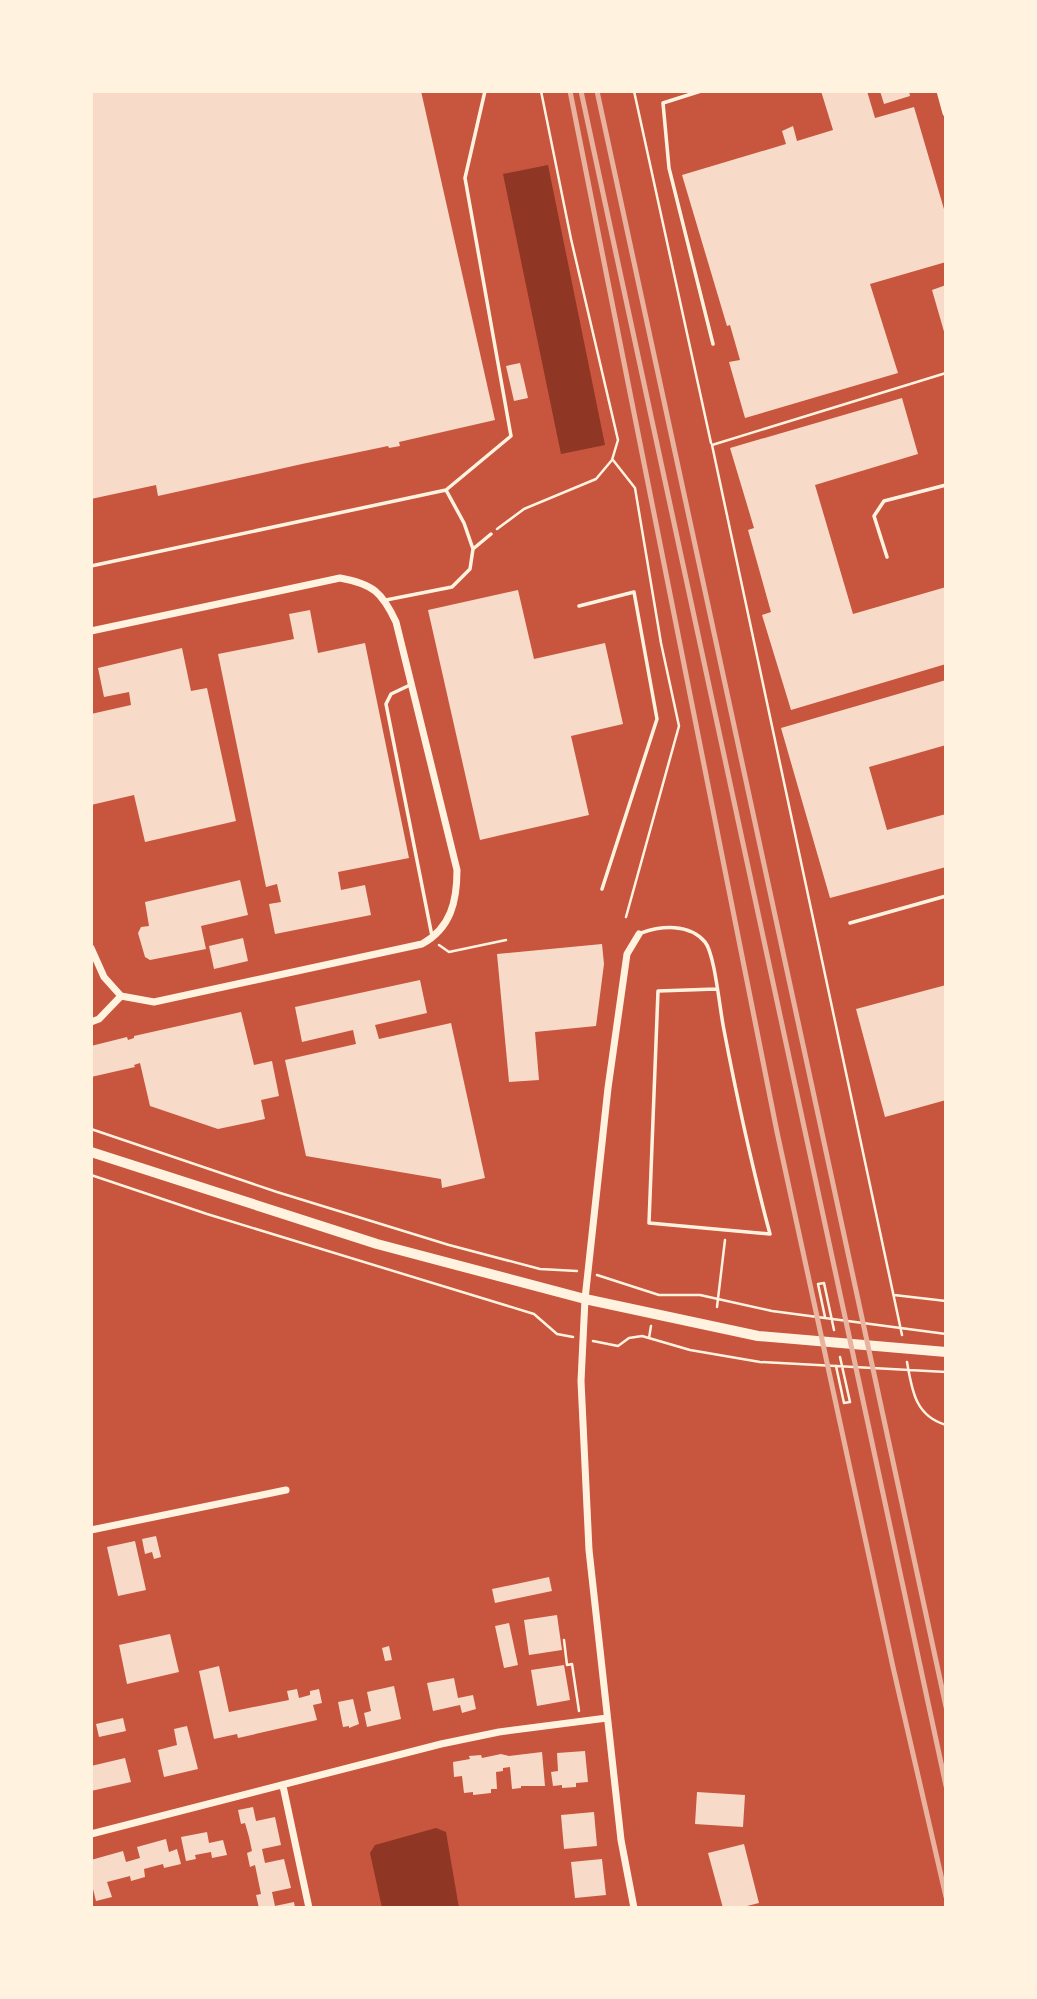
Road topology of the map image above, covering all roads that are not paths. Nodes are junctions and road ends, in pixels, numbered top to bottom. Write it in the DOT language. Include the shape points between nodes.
graph roads {
  1 [pos="485,91"];
  2 [pos="701,91"];
  3 [pos="940,91"];
  4 [pos="946,113"];
  5 [pos="713,344"];
  6 [pos="946,485"];
  7 [pos="446,490"];
  8 [pos="491,534"];
  9 [pos="473,549"];
  10 [pos="887,556"];
  11 [pos="91,566"];
  12 [pos="386,600"];
  13 [pos="579,606"];
  14 [pos="91,631"];
  15 [pos="412,684"];
  16 [pos="602,890"];
  17 [pos="946,896"];
  18 [pos="850,923"];
  19 [pos="639,934"];
  20 [pos="432,939"];
  21 [pos="91,948"];
  22 [pos="716,989"];
  23 [pos="121,996"];
  24 [pos="91,1022"];
  25 [pos="91,1152"];
  26 [pos="585,1299"];
  27 [pos="941,1351"];
  28 [pos="286,1490"];
  29 [pos="91,1530"];
  30 [pos="607,1718"];
  31 [pos="283,1786"];
  32 [pos="91,1834"];
  33 [pos="309,1908"];
  34 [pos="634,1908"];
  1 -- 7 [label="lane" via="465,178 512,436"];
  2 -- 5 [label="lane" via="663,103 669,168"];
  3 -- 4 [label="street"];
  6 -- 10 [label="lane" via="884,501 877,508 874,516"];
  7 -- 9 [label="lane"];
  7 -- 11 [label="lane"];
  8 -- 9 [label="lane"];
  9 -- 12 [label="lane" via="470,569 452,587"];
  12 -- 14 [label="street" via="363,583 340,578"];
  12 -- 15 [label="street"];
  13 -- 16 [label="lane" via="634,592 657,719"];
  15 -- 20 [label="street" via="457,870 457,894 450,917"];
  15 -- 20 [label="lane" via="391,694 386,704"];
  17 -- 18 [label="lane"];
  19 -- 22 [label="lane" via="657,928 698,935 707,944"];
  19 -- 26 [label="street" via="627,954"];
  20 -- 23 [label="street" via="155,1002"];
  21 -- 23 [label="street" via="104,977"];
  22 -- 22 [label="lane" via="769,1234 649,1223 658,990"];
  23 -- 24 [label="street"];
  25 -- 26 [label="main road" via="377,1244"];
  26 -- 27 [label="main road" via="758,1336"];
  26 -- 30 [label="street" via="581,1381 589,1550"];
  28 -- 29 [label="street"];
  30 -- 31 [label="street" via="441,1744"];
  30 -- 34 [label="street"];
  31 -- 32 [label="street"];
  31 -- 33 [label="street"];
}
